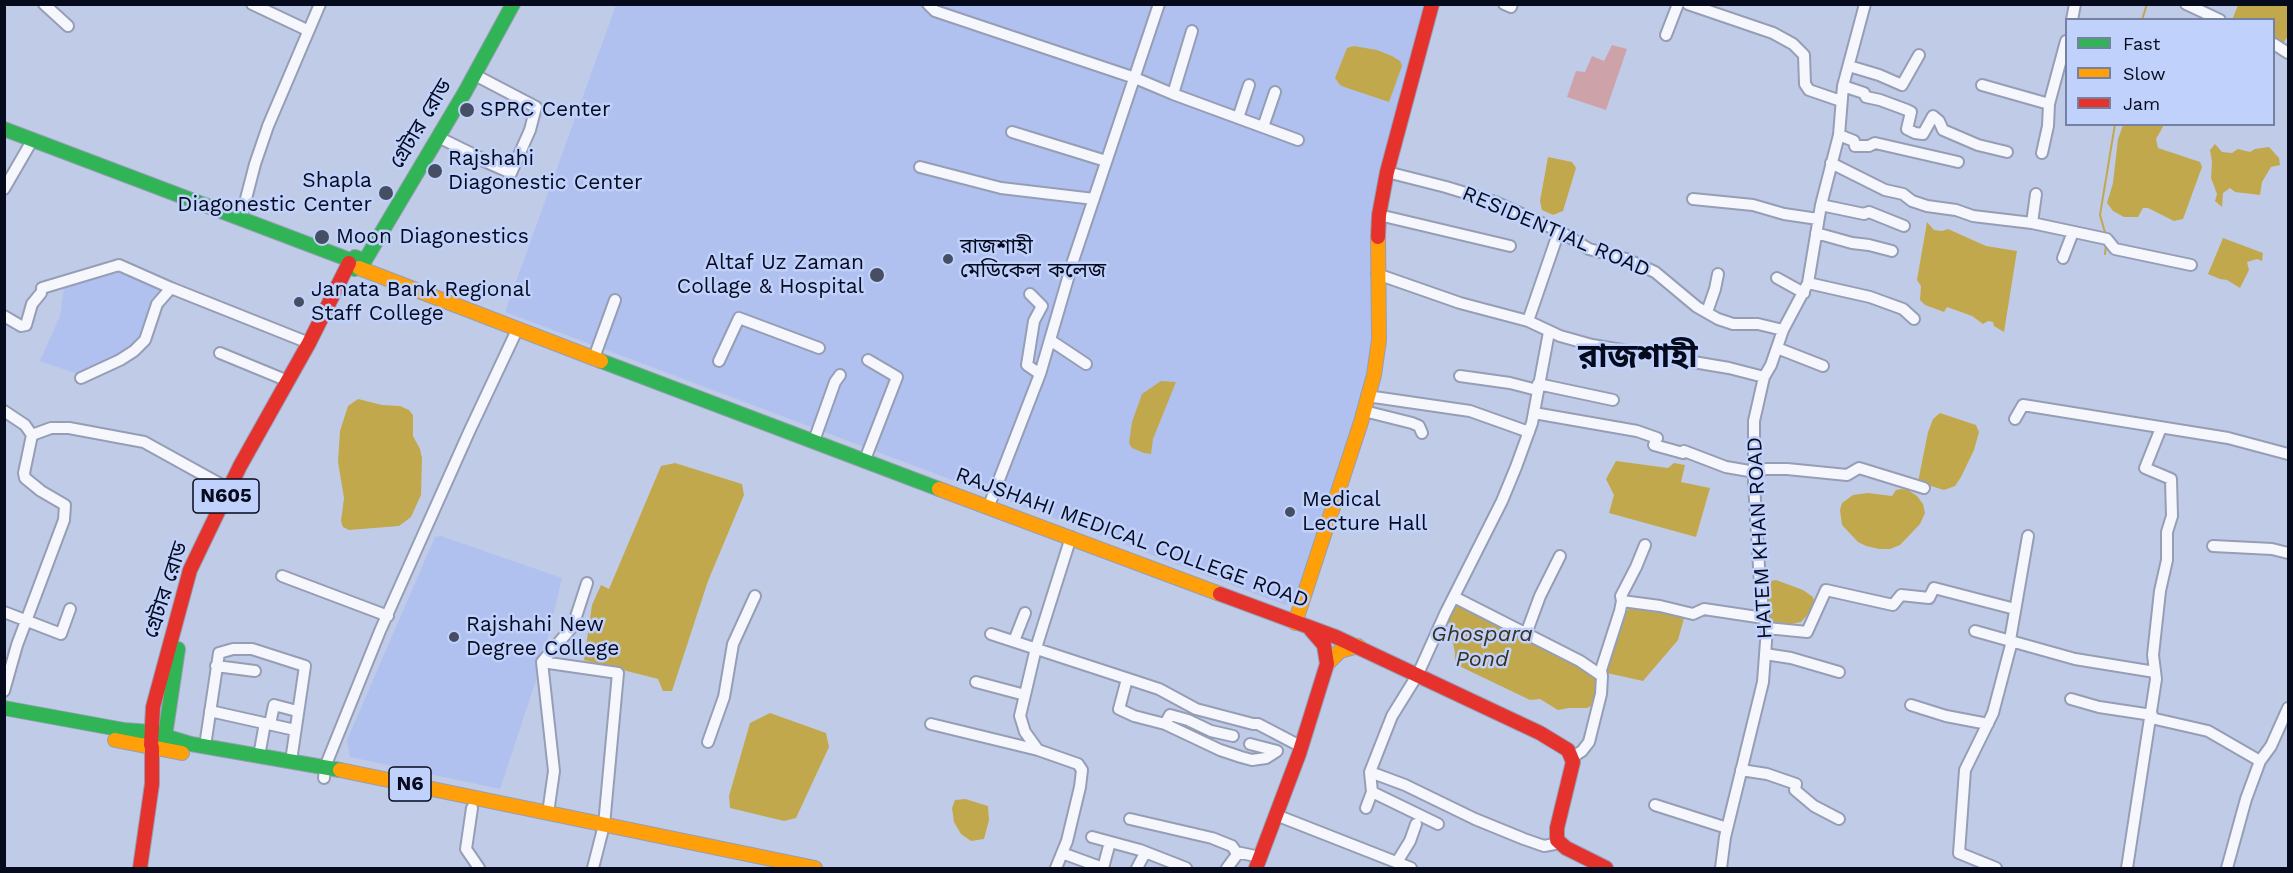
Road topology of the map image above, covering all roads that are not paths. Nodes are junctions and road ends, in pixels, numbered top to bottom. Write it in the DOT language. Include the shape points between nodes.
graph roads {
  1 [pos="44,4"];
  2 [pos="252,4"];
  3 [pos="320,4"];
  4 [pos="507,4"];
  5 [pos="513,4"];
  6 [pos="1160,4"];
  7 [pos="1432,4"];
  8 [pos="1504,4"];
  9 [pos="1512,4"];
  10 [pos="1678,4"];
  11 [pos="1688,4"];
  12 [pos="1865,4"];
  13 [pos="2186,4"];
  14 [pos="930,5"];
  15 [pos="2216,18"];
  16 [pos="68,26"];
  17 [pos="307,30"];
  18 [pos="1192,32"];
  19 [pos="1666,35"];
  20 [pos="2275,45"];
  21 [pos="2065,50"];
  22 [pos="2289,53"];
  23 [pos="1919,55"];
  24 [pos="1849,66"];
  25 [pos="475,75"];
  26 [pos="1135,78"];
  27 [pos="1249,85"];
  28 [pos="1982,85"];
  29 [pos="1843,86"];
  30 [pos="1275,92"];
  31 [pos="1173,94"];
  32 [pos="1841,101"];
  33 [pos="2049,105"];
  34 [pos="1238,118"];
  35 [pos="444,122"];
  36 [pos="1263,127"];
  37 [pos="4,129"];
  38 [pos="1012,132"];
  39 [pos="1839,135"];
  40 [pos="438,137"];
  41 [pos="33,139"];
  42 [pos="1298,140"];
  43 [pos="2007,152"];
  44 [pos="2042,153"];
  45 [pos="1106,160"];
  46 [pos="1958,162"];
  47 [pos="1831,163"];
  48 [pos="920,167"];
  49 [pos="1387,172"];
  50 [pos="4,189"];
  51 [pos="2036,194"];
  52 [pos="1094,199"];
  53 [pos="1692,199"];
  54 [pos="1821,205"];
  55 [pos="1379,215"];
  56 [pos="241,218"];
  57 [pos="1818,219"];
  58 [pos="2032,223"];
  59 [pos="1904,226"];
  60 [pos="1559,231"];
  61 [pos="2073,232"];
  62 [pos="1816,233"];
  63 [pos="1510,246"];
  64 [pos="1892,251"];
  65 [pos="2063,258"];
  66 [pos="356,264"];
  67 [pos="2191,264"];
  68 [pos="1377,274"];
  69 [pos="1718,274"];
  70 [pos="1777,278"];
  71 [pos="171,288"];
  72 [pos="1806,288"];
  73 [pos="1030,294"];
  74 [pos="615,300"];
  75 [pos="1707,312"];
  76 [pos="4,316"];
  77 [pos="1914,319"];
  78 [pos="1528,321"];
  79 [pos="517,330"];
  80 [pos="1784,330"];
  81 [pos="1549,332"];
  82 [pos="1050,340"];
  83 [pos="309,342"];
  84 [pos="819,348"];
  85 [pos="1777,348"];
  86 [pos="220,353"];
  87 [pos="595,355"];
  88 [pos="868,360"];
  89 [pos="719,361"];
  90 [pos="1086,364"];
  91 [pos="1823,366"];
  92 [pos="1040,374"];
  93 [pos="840,375"];
  94 [pos="1460,376"];
  95 [pos="1764,377"];
  96 [pos="81,378"];
  97 [pos="288,381"];
  98 [pos="1538,387"];
  99 [pos="1367,396"];
  100 [pos="1613,400"];
  101 [pos="4,411"];
  102 [pos="1364,411"];
  103 [pos="1534,413"];
  104 [pos="2014,418"];
  105 [pos="2161,428"];
  106 [pos="1529,432"];
  107 [pos="1422,433"];
  108 [pos="32,435"];
  109 [pos="815,438"];
  110 [pos="2289,454"];
  111 [pos="866,457"];
  112 [pos="1755,472"];
  113 [pos="1924,488"];
  114 [pos="229,489"];
  115 [pos="990,502"];
  116 [pos="2028,536"];
  117 [pos="1071,537"];
  118 [pos="1645,545"];
  119 [pos="2213,546"];
  120 [pos="2289,553"];
  121 [pos="1560,556"];
  122 [pos="282,576"];
  123 [pos="587,583"];
  124 [pos="755,596"];
  125 [pos="1454,597"];
  126 [pos="1622,601"];
  127 [pos="70,609"];
  128 [pos="2015,609"];
  129 [pos="4,612"];
  130 [pos="1025,613"];
  131 [pos="388,616"];
  132 [pos="26,620"];
  133 [pos="1302,623"];
  134 [pos="1766,623"];
  135 [pos="1975,631"];
  136 [pos="991,634"];
  137 [pos="1526,634"];
  138 [pos="1014,641"];
  139 [pos="2011,641"];
  140 [pos="1358,646"];
  141 [pos="1036,648"];
  142 [pos="1765,654"];
  143 [pos="542,662"];
  144 [pos="1327,664"];
  145 [pos="216,666"];
  146 [pos="255,671"];
  147 [pos="1839,672"];
  148 [pos="2155,672"];
  149 [pos="1419,674"];
  150 [pos="1602,676"];
  151 [pos="1127,679"];
  152 [pos="976,682"];
  153 [pos="4,691"];
  154 [pos="1025,695"];
  155 [pos="2071,699"];
  156 [pos="1911,705"];
  157 [pos="153,707"];
  158 [pos="4,708"];
  159 [pos="2289,708"];
  160 [pos="210,711"];
  161 [pos="297,711"];
  162 [pos="169,712"];
  163 [pos="2151,717"];
  164 [pos="4,719"];
  165 [pos="267,724"];
  166 [pos="931,724"];
  167 [pos="1165,724"];
  168 [pos="1988,724"];
  169 [pos="78,728"];
  170 [pos="124,730"];
  171 [pos="295,730"];
  172 [pos="1233,736"];
  173 [pos="158,741"];
  174 [pos="708,742"];
  175 [pos="1250,744"];
  176 [pos="198,745"];
  177 [pos="1302,747"];
  178 [pos="1038,750"];
  179 [pos="259,756"];
  180 [pos="1571,758"];
  181 [pos="291,761"];
  182 [pos="2260,761"];
  183 [pos="1741,770"];
  184 [pos="325,772"];
  185 [pos="1370,772"];
  186 [pos="1372,792"];
  187 [pos="1654,805"];
  188 [pos="472,808"];
  189 [pos="1365,808"];
  190 [pos="548,813"];
  191 [pos="1276,815"];
  192 [pos="1130,819"];
  193 [pos="1839,819"];
  194 [pos="1416,824"];
  195 [pos="1438,824"];
  196 [pos="1727,828"];
  197 [pos="602,830"];
  198 [pos="1092,837"];
  199 [pos="1110,842"];
  200 [pos="1560,843"];
  201 [pos="1236,852"];
  202 [pos="1145,853"];
  203 [pos="1062,854"];
  204 [pos="1397,862"];
  205 [pos="1258,863"];
  206 [pos="1585,864"];
  207 [pos="140,868"];
  208 [pos="479,868"];
  209 [pos="593,868"];
  210 [pos="754,868"];
  211 [pos="815,868"];
  212 [pos="1056,868"];
  213 [pos="1137,868"];
  214 [pos="1186,868"];
  215 [pos="1227,868"];
  216 [pos="1411,868"];
  217 [pos="1606,868"];
  218 [pos="1721,868"];
  219 [pos="1996,868"];
  220 [pos="2127,868"];
  221 [pos="2227,868"];
  1 -- 16 [label="street"];
  2 -- 17 [label="street"];
  3 -- 17 [label="street"];
  4 -- 35 [label="main road, গ্রেটার রোড / N605"];
  5 -- 25 [label="main road, গ্রেটার রোড / N605"];
  6 -- 26 [label="street"];
  7 -- 49 [label="main road"];
  8 -- 9 [label="street"];
  10 -- 19 [label="street"];
  11 -- 32 [label="street" via="1773,33 1793,44 1804,55 1805,84 1809,90"];
  12 -- 24 [label="street, HATEM KHAN ROAD"];
  13 -- 15 [label="street"];
  14 -- 26 [label="street" via="935,12"];
  17 -- 56 [label="street" via="267,126"];
  18 -- 31 [label="street"];
  20 -- 22 [label="street"];
  21 -- 33 [label="street"];
  23 -- 24 [label="street" via="1902,85"];
  24 -- 29 [label="street, HATEM KHAN ROAD"];
  25 -- 35 [label="main road, গ্রেটার রোড / N605"];
  25 -- 40 [label="street" via="536,107 511,173"];
  26 -- 31 [label="street"];
  26 -- 45 [label="street"];
  27 -- 34 [label="street"];
  28 -- 33 [label="street"];
  29 -- 32 [label="street, HATEM KHAN ROAD"];
  29 -- 43 [label="street" via="1911,112 1907,129 1915,133 1923,134 1933,116 1943,130"];
  30 -- 36 [label="street"];
  31 -- 34 [label="street"];
  32 -- 39 [label="street, HATEM KHAN ROAD"];
  33 -- 44 [label="street"];
  34 -- 36 [label="street"];
  35 -- 40 [label="main road, গ্রেটার রোড / N605"];
  35 -- 66 [label="main road, গ্রেটার রোড / N605"];
  36 -- 42 [label="street"];
  37 -- 41 [label="main road"];
  38 -- 45 [label="street"];
  39 -- 46 [label="street" via="1854,141 1855,146 1875,143"];
  39 -- 47 [label="street, HATEM KHAN ROAD"];
  40 -- 66 [label="main road, গ্রেটার রোড / N605"];
  41 -- 50 [label="street"];
  41 -- 56 [label="main road"];
  45 -- 52 [label="street"];
  47 -- 54 [label="street, HATEM KHAN ROAD"];
  47 -- 58 [label="street" via="1927,206"];
  48 -- 52 [label="street" via="1000,188"];
  49 -- 55 [label="main road"];
  49 -- 60 [label="street, RESIDENTIAL ROAD" via="1495,202"];
  51 -- 58 [label="street"];
  52 -- 82 [label="street"];
  53 -- 57 [label="street"];
  54 -- 57 [label="street, HATEM KHAN ROAD"];
  54 -- 59 [label="street" via="1869,212"];
  55 -- 63 [label="street"];
  55 -- 68 [label="main road"];
  56 -- 66 [label="main road"];
  57 -- 62 [label="street, HATEM KHAN ROAD"];
  58 -- 61 [label="street"];
  60 -- 75 [label="street, RESIDENTIAL ROAD" via="1589,249 1654,272"];
  60 -- 78 [label="street"];
  61 -- 65 [label="street"];
  61 -- 67 [label="street" via="2107,239 2115,249 2124,252"];
  62 -- 64 [label="street"];
  62 -- 72 [label="street, HATEM KHAN ROAD"];
  66 -- 79 [label="main road, RAJSHAHI MEDICAL COLLEGE ROAD"];
  66 -- 83 [label="main road, গ্রেটার রোড / N605"];
  66 -- 87 [label="main road, RAJSHAHI MEDICAL COLLEGE ROAD"];
  66 -- 162 [label="main road, গ্রেটার রোড / N605" via="246,470 199,573 179,644"];
  68 -- 78 [label="street" via="1460,303"];
  68 -- 99 [label="main road" via="1379,340"];
  69 -- 75 [label="street"];
  70 -- 72 [label="street"];
  71 -- 76 [label="street" via="119,265 41,290 26,324 21,326"];
  71 -- 83 [label="street"];
  71 -- 96 [label="street" via="157,304 145,340 120,360"];
  72 -- 77 [label="street" via="1870,297 1903,309"];
  72 -- 80 [label="street, HATEM KHAN ROAD"];
  73 -- 92 [label="street" via="1042,306 1034,321 1027,366"];
  74 -- 87 [label="street"];
  75 -- 80 [label="street, RESIDENTIAL ROAD" via="1733,324"];
  78 -- 81 [label="street"];
  79 -- 117 [label="main road, RAJSHAHI MEDICAL COLLEGE ROAD"];
  79 -- 131 [label="street"];
  80 -- 85 [label="street, HATEM KHAN ROAD"];
  81 -- 95 [label="street" via="1592,345"];
  81 -- 98 [label="street"];
  82 -- 90 [label="street"];
  82 -- 92 [label="street"];
  83 -- 97 [label="main road, গ্রেটার রোড / N605"];
  84 -- 89 [label="street" via="739,318"];
  85 -- 91 [label="street"];
  85 -- 95 [label="street, HATEM KHAN ROAD"];
  86 -- 97 [label="street"];
  87 -- 109 [label="main road, RAJSHAHI MEDICAL COLLEGE ROAD"];
  88 -- 111 [label="street" via="897,377"];
  92 -- 115 [label="street"];
  93 -- 109 [label="street"];
  94 -- 98 [label="street"];
  95 -- 112 [label="street, HATEM KHAN ROAD" via="1754,421"];
  97 -- 114 [label="main road, গ্রেটার রোড / N605"];
  98 -- 100 [label="street"];
  98 -- 103 [label="street"];
  99 -- 102 [label="main road"];
  99 -- 106 [label="street" via="1470,411"];
  101 -- 108 [label="street" via="25,425"];
  102 -- 107 [label="street" via="1412,423"];
  102 -- 133 [label="main road"];
  103 -- 106 [label="street"];
  103 -- 112 [label="street" via="1637,431 1657,438 1654,445"];
  104 -- 105 [label="street" via="2024,405"];
  105 -- 110 [label="street" via="2228,438"];
  105 -- 148 [label="street" via="2145,468 2170,479 2171,488 2172,516 2153,655"];
  106 -- 125 [label="street" via="1502,501"];
  108 -- 114 [label="street" via="51,428 69,428 144,442"];
  108 -- 132 [label="street" via="24,476 65,505 64,520"];
  109 -- 111 [label="main road, RAJSHAHI MEDICAL COLLEGE ROAD"];
  111 -- 115 [label="main road, RAJSHAHI MEDICAL COLLEGE ROAD"];
  112 -- 113 [label="street" via="1787,468 1847,475 1859,468"];
  112 -- 134 [label="street, HATEM KHAN ROAD" via="1760,584"];
  114 -- 157 [label="main road, গ্রেটার রোড / N605" via="190,570"];
  115 -- 133 [label="main road, RAJSHAHI MEDICAL COLLEGE ROAD"];
  116 -- 128 [label="street"];
  117 -- 133 [label="main road, RAJSHAHI MEDICAL COLLEGE ROAD"];
  117 -- 141 [label="street"];
  118 -- 126 [label="street"];
  119 -- 120 [label="street"];
  121 -- 137 [label="street"];
  122 -- 131 [label="street"];
  123 -- 143 [label="street" via="573,626"];
  124 -- 174 [label="street" via="733,644 724,697"];
  125 -- 137 [label="street"];
  125 -- 149 [label="street"];
  126 -- 134 [label="street" via="1693,614 1704,609"];
  126 -- 150 [label="street"];
  127 -- 132 [label="street" via="61,634"];
  128 -- 134 [label="street" via="1934,588 1929,598 1901,595 1893,605 1826,590 1807,632"];
  128 -- 139 [label="street"];
  129 -- 132 [label="street"];
  130 -- 138 [label="street"];
  131 -- 184 [label="street"];
  132 -- 153 [label="street"];
  133 -- 140 [label="main road"];
  133 -- 144 [label="main road" via="1318,637"];
  134 -- 142 [label="street, HATEM KHAN ROAD"];
  135 -- 139 [label="street"];
  136 -- 138 [label="street"];
  137 -- 150 [label="street"];
  138 -- 141 [label="street"];
  139 -- 148 [label="street" via="2075,659"];
  139 -- 168 [label="street"];
  140 -- 144 [label="main road" via="1340,651"];
  140 -- 149 [label="main road"];
  141 -- 151 [label="street"];
  141 -- 154 [label="street"];
  142 -- 147 [label="street"];
  142 -- 183 [label="street, HATEM KHAN ROAD" via="1763,682"];
  143 -- 190 [label="street" via="554,771"];
  143 -- 197 [label="street" via="618,673"];
  144 -- 177 [label="main road"];
  145 -- 146 [label="street"];
  145 -- 160 [label="street"];
  145 -- 161 [label="street" via="221,652 245,648 305,666"];
  148 -- 163 [label="street"];
  149 -- 180 [label="main road" via="1540,733 1568,750"];
  149 -- 185 [label="street" via="1392,716"];
  150 -- 180 [label="street" via="1589,742"];
  151 -- 167 [label="street" via="1119,709"];
  151 -- 177 [label="street" via="1159,689 1196,709 1258,724"];
  152 -- 154 [label="street"];
  154 -- 178 [label="street" via="1020,716 1025,732"];
  155 -- 163 [label="street"];
  156 -- 168 [label="street"];
  157 -- 170 [label="main road" via="136,727"];
  157 -- 173 [label="main road, গ্রেটার রোড / N605"];
  158 -- 169 [label="main road, N6"];
  159 -- 182 [label="street"];
  160 -- 165 [label="street"];
  160 -- 176 [label="street"];
  161 -- 165 [label="street" via="274,705"];
  161 -- 171 [label="street"];
  162 -- 173 [label="main road, গ্রেটার রোড / N605"];
  162 -- 176 [label="main road" via="180,733"];
  163 -- 182 [label="street" via="2208,731"];
  163 -- 220 [label="street"];
  164 -- 169 [label="main road, N6"];
  165 -- 171 [label="street"];
  165 -- 179 [label="street"];
  166 -- 178 [label="street"];
  167 -- 172 [label="street" via="1170,715"];
  167 -- 175 [label="street" via="1252,760 1266,758 1276,751"];
  168 -- 219 [label="street" via="1965,770 1959,853"];
  169 -- 170 [label="main road, N6"];
  169 -- 173 [label="main road, N6"];
  170 -- 173 [label="main road, N6"];
  171 -- 181 [label="street"];
  173 -- 176 [label="main road, N6"];
  173 -- 184 [label="main road, N6"];
  173 -- 207 [label="main road, গ্রেটার রোড"];
  176 -- 179 [label="main road, N6"];
  177 -- 191 [label="main road"];
  178 -- 203 [label="street" via="1082,770"];
  179 -- 181 [label="main road, N6"];
  180 -- 200 [label="main road" via="1557,828"];
  181 -- 184 [label="main road, N6"];
  182 -- 221 [label="street"];
  183 -- 193 [label="street" via="1796,784 1795,790 1814,806"];
  183 -- 196 [label="street, HATEM KHAN ROAD"];
  184 -- 188 [label="main road, N6"];
  184 -- 190 [label="main road, N6"];
  185 -- 186 [label="street"];
  185 -- 200 [label="street" via="1524,839 1544,846"];
  186 -- 189 [label="street"];
  186 -- 195 [label="street"];
  187 -- 196 [label="street"];
  188 -- 197 [label="main road, N6"];
  188 -- 208 [label="street" via="466,849"];
  190 -- 197 [label="main road, N6"];
  191 -- 204 [label="street"];
  191 -- 205 [label="main road"];
  192 -- 201 [label="street" via="1212,838 1232,846"];
  194 -- 204 [label="street"];
  196 -- 218 [label="street, HATEM KHAN ROAD"];
  197 -- 209 [label="street"];
  197 -- 210 [label="main road, N6"];
  197 -- 211 [label="main road, N6"];
  198 -- 199 [label="street"];
  199 -- 202 [label="street"];
  199 -- 203 [label="street" via="1103,868"];
  200 -- 206 [label="main road"];
  201 -- 205 [label="street"];
  201 -- 215 [label="street"];
  202 -- 213 [label="street"];
  202 -- 214 [label="street"];
  203 -- 212 [label="street"];
  204 -- 216 [label="street"];
  206 -- 217 [label="main road"];
}
